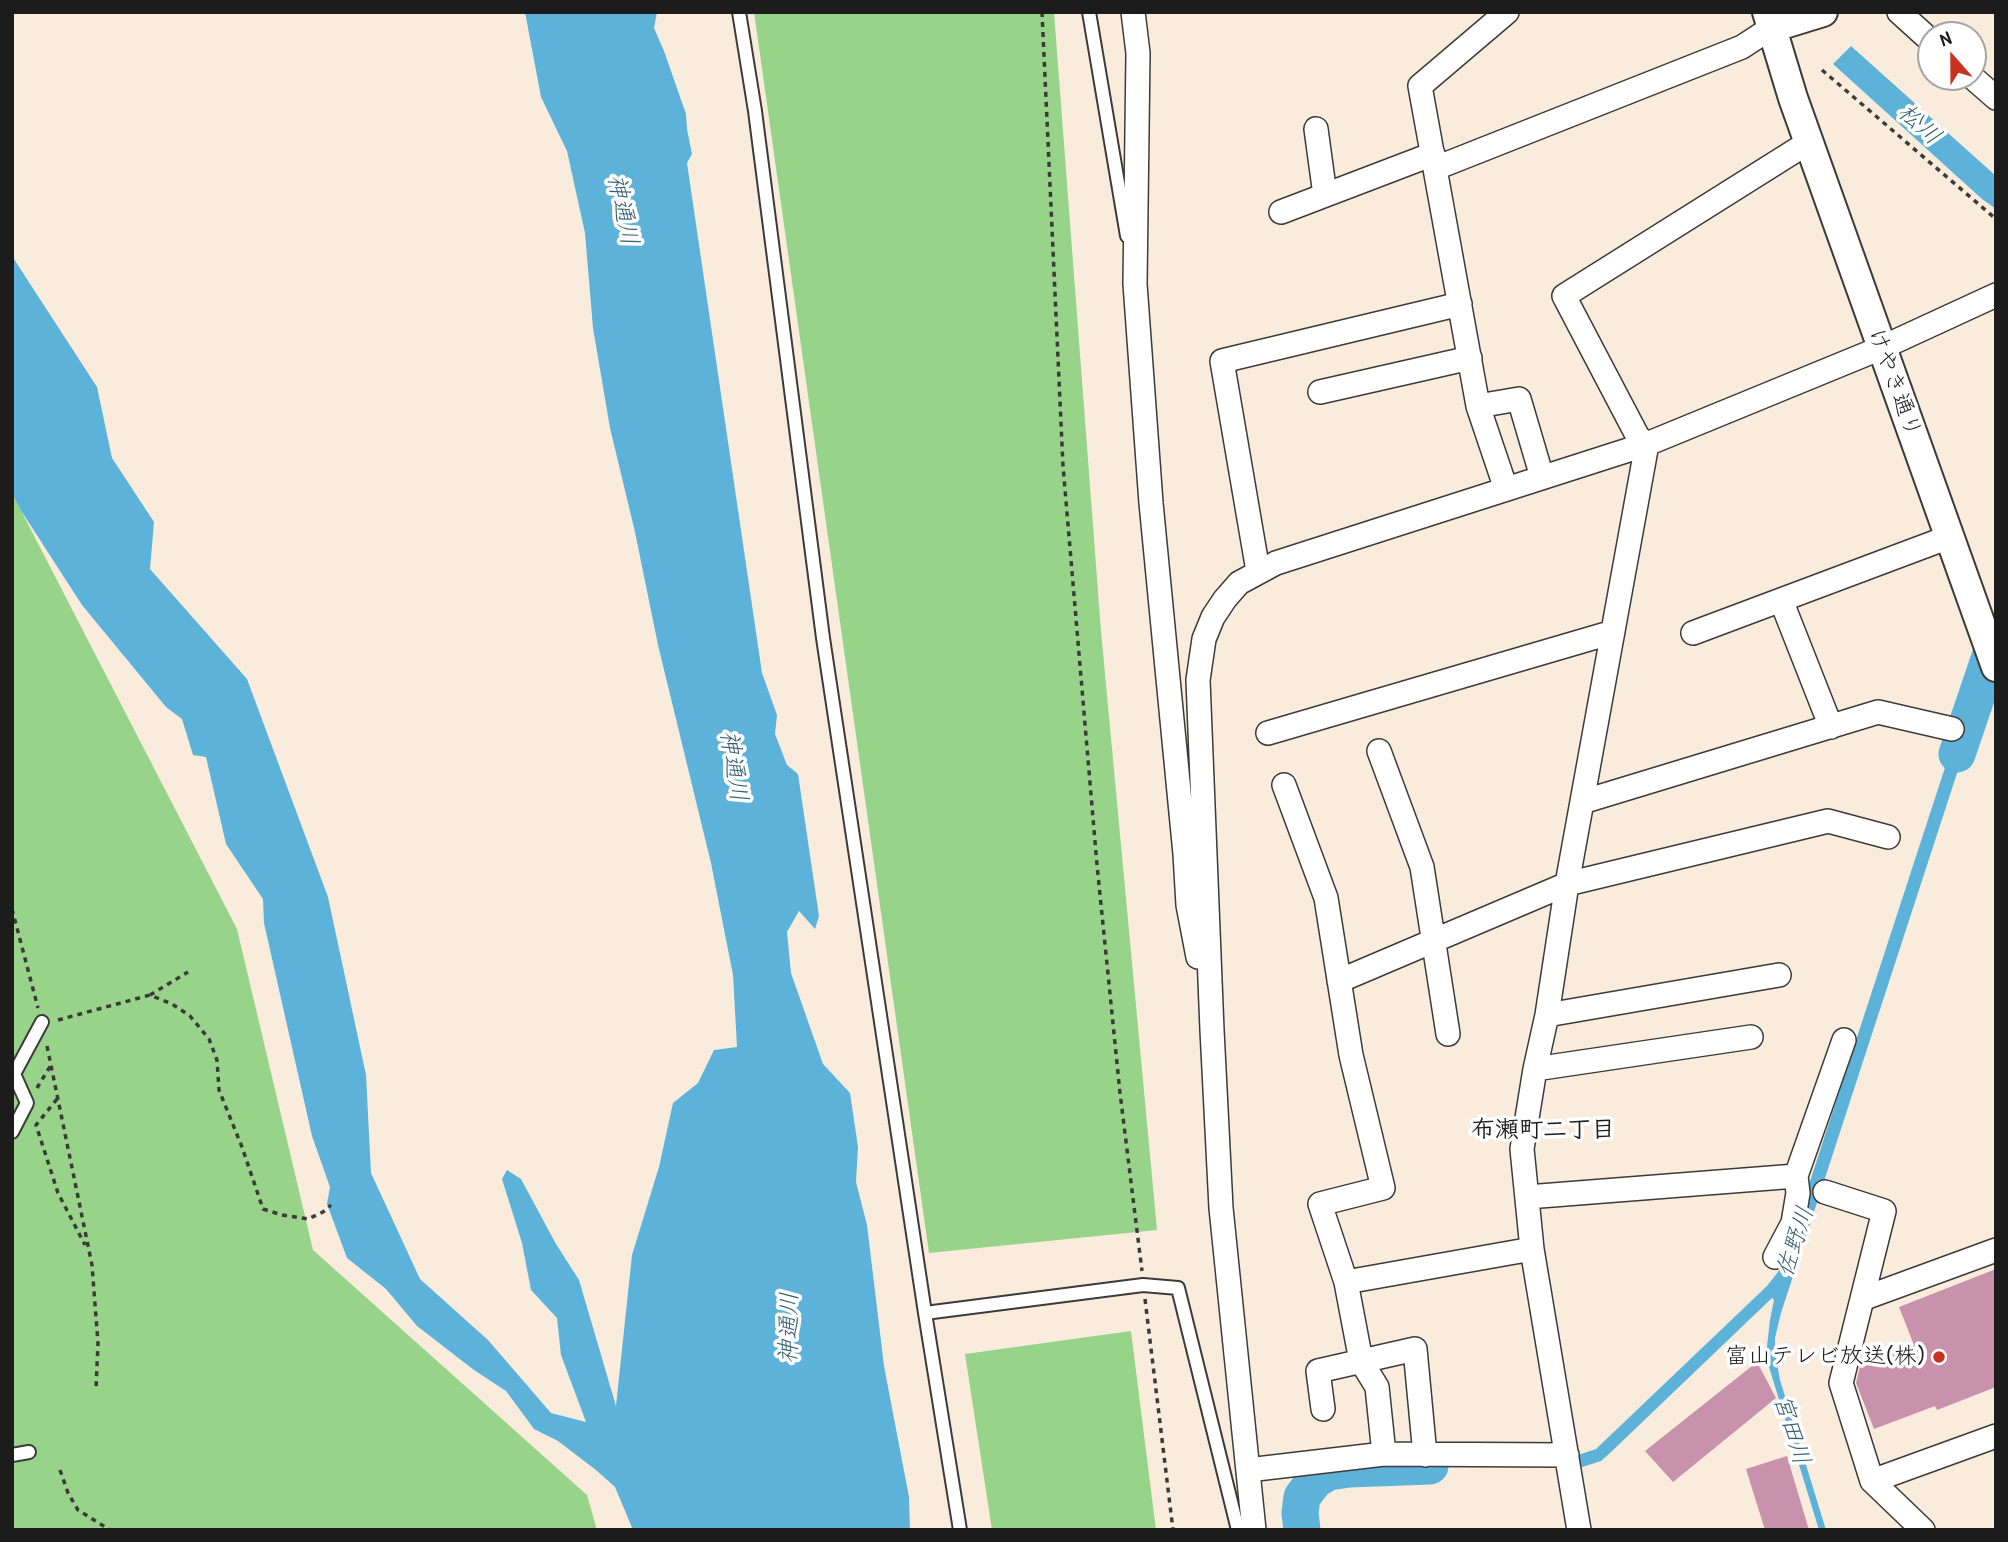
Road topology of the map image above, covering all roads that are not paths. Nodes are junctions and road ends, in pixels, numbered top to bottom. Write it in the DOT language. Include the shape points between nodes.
graph roads {
  1 [pos="739,12"];
  2 [pos="1089,12"];
  3 [pos="1133,12"];
  4 [pos="1507,12"];
  5 [pos="1823,12"];
  6 [pos="1899,12"];
  7 [pos="1769,20"];
  8 [pos="1917,28"];
  9 [pos="1316,129"];
  10 [pos="1809,142"];
  11 [pos="1434,161"];
  12 [pos="1325,195"];
  13 [pos="1281,212"];
  14 [pos="1135,284"];
  15 [pos="1996,295"];
  16 [pos="1460,304"];
  17 [pos="1881,348"];
  18 [pos="1470,358"];
  19 [pos="1320,392"];
  20 [pos="1478,406"];
  21 [pos="1647,444"];
  22 [pos="1542,478"];
  23 [pos="1506,489"];
  24 [pos="1949,537"];
  25 [pos="1258,571"];
  26 [pos="1781,600"];
  27 [pos="1613,632"];
  28 [pos="1693,633"];
  29 [pos="1996,667"];
  30 [pos="1831,727"];
  31 [pos="1952,729"];
  32 [pos="1268,733"];
  33 [pos="1379,751"];
  34 [pos="1284,785"];
  35 [pos="1582,802"];
  36 [pos="1888,837"];
  37 [pos="1567,884"];
  38 [pos="1434,941"];
  39 [pos="1779,975"];
  40 [pos="1339,981"];
  41 [pos="1546,1015"];
  42 [pos="42,1022"];
  43 [pos="1212,1030"];
  44 [pos="1448,1034"];
  45 [pos="1751,1037"];
  46 [pos="1844,1040"];
  47 [pos="1535,1069"];
  48 [pos="12,1132"];
  49 [pos="1796,1176"];
  50 [pos="1825,1192"];
  51 [pos="1527,1197"];
  52 [pos="1532,1249"];
  53 [pos="1996,1250"];
  54 [pos="1775,1257"];
  55 [pos="1346,1282"];
  56 [pos="1862,1299"];
  57 [pos="925,1313"];
  58 [pos="1361,1362"];
  59 [pos="1323,1409"];
  60 [pos="1996,1436"];
  61 [pos="29,1452"];
  62 [pos="1384,1454"];
  63 [pos="12,1455"];
  64 [pos="1425,1455"];
  65 [pos="1567,1455"];
  66 [pos="1248,1470"];
  67 [pos="1871,1481"];
  68 [pos="1580,1529"];
  69 [pos="961,1530"];
  70 [pos="1238,1530"];
  71 [pos="1254,1530"];
  72 [pos="1923,1530"];
  1 -- 57 [label="lane" via="823,638"];
  2 -- 14 [label="lane"];
  3 -- 14 [label="street" via="1138,53"];
  4 -- 11 [label="street" via="1420,86"];
  5 -- 7 [label="street"];
  6 -- 8 [label="street"];
  7 -- 10 [label="street, けやき通り"];
  7 -- 11 [label="street" via="1742,47"];
  9 -- 12 [label="street"];
  10 -- 17 [label="street, けやき通り"];
  10 -- 21 [label="street" via="1564,296 1638,436"];
  11 -- 12 [label="street"];
  11 -- 16 [label="street"];
  12 -- 13 [label="street"];
  14 -- 43 [label="street" via="1188,905"];
  15 -- 17 [label="street"];
  16 -- 18 [label="street"];
  16 -- 25 [label="street" via="1222,362"];
  17 -- 21 [label="street"];
  17 -- 24 [label="street, けやき通り"];
  18 -- 19 [label="street"];
  18 -- 20 [label="street"];
  20 -- 22 [label="street" via="1519,399"];
  20 -- 23 [label="street"];
  21 -- 22 [label="street"];
  21 -- 27 [label="street"];
  22 -- 23 [label="street"];
  23 -- 25 [label="street"];
  24 -- 26 [label="street"];
  24 -- 29 [label="street, けやき通り"];
  25 -- 43 [label="street" via="1239,583 1213,617 1204,639 1198,680"];
  26 -- 28 [label="street"];
  26 -- 30 [label="street"];
  27 -- 32 [label="street"];
  27 -- 35 [label="street"];
  30 -- 31 [label="street" via="1878,712"];
  30 -- 35 [label="street"];
  33 -- 38 [label="street" via="1422,867"];
  34 -- 40 [label="street" via="1326,898"];
  35 -- 37 [label="street"];
  36 -- 37 [label="street" via="1828,821"];
  37 -- 38 [label="street"];
  37 -- 41 [label="street"];
  38 -- 40 [label="street"];
  38 -- 44 [label="street"];
  39 -- 41 [label="street"];
  40 -- 55 [label="street" via="1351,1055 1383,1188 1320,1204"];
  41 -- 47 [label="street"];
  42 -- 48 [label="lane" via="14,1074 27,1103"];
  43 -- 66 [label="street" via="1221,1209"];
  45 -- 47 [label="street"];
  46 -- 49 [label="street"];
  47 -- 51 [label="street" via="1522,1149"];
  49 -- 51 [label="street"];
  49 -- 54 [label="street" via="1793,1223"];
  50 -- 56 [label="street" via="1884,1211"];
  51 -- 52 [label="street"];
  52 -- 55 [label="street"];
  52 -- 65 [label="street"];
  53 -- 56 [label="street"];
  55 -- 58 [label="street"];
  56 -- 67 [label="street" via="1841,1383"];
  57 -- 69 [label="lane"];
  57 -- 70 [label="lane" via="1143,1285 1178,1288"];
  58 -- 59 [label="street" via="1318,1371"];
  58 -- 62 [label="street" via="1377,1387"];
  58 -- 64 [label="street" via="1415,1349"];
  60 -- 67 [label="street"];
  61 -- 63 [label="lane"];
  62 -- 64 [label="street"];
  62 -- 66 [label="street"];
  64 -- 65 [label="street"];
  65 -- 68 [label="street"];
  66 -- 71 [label="street"];
  67 -- 72 [label="street"];
}
